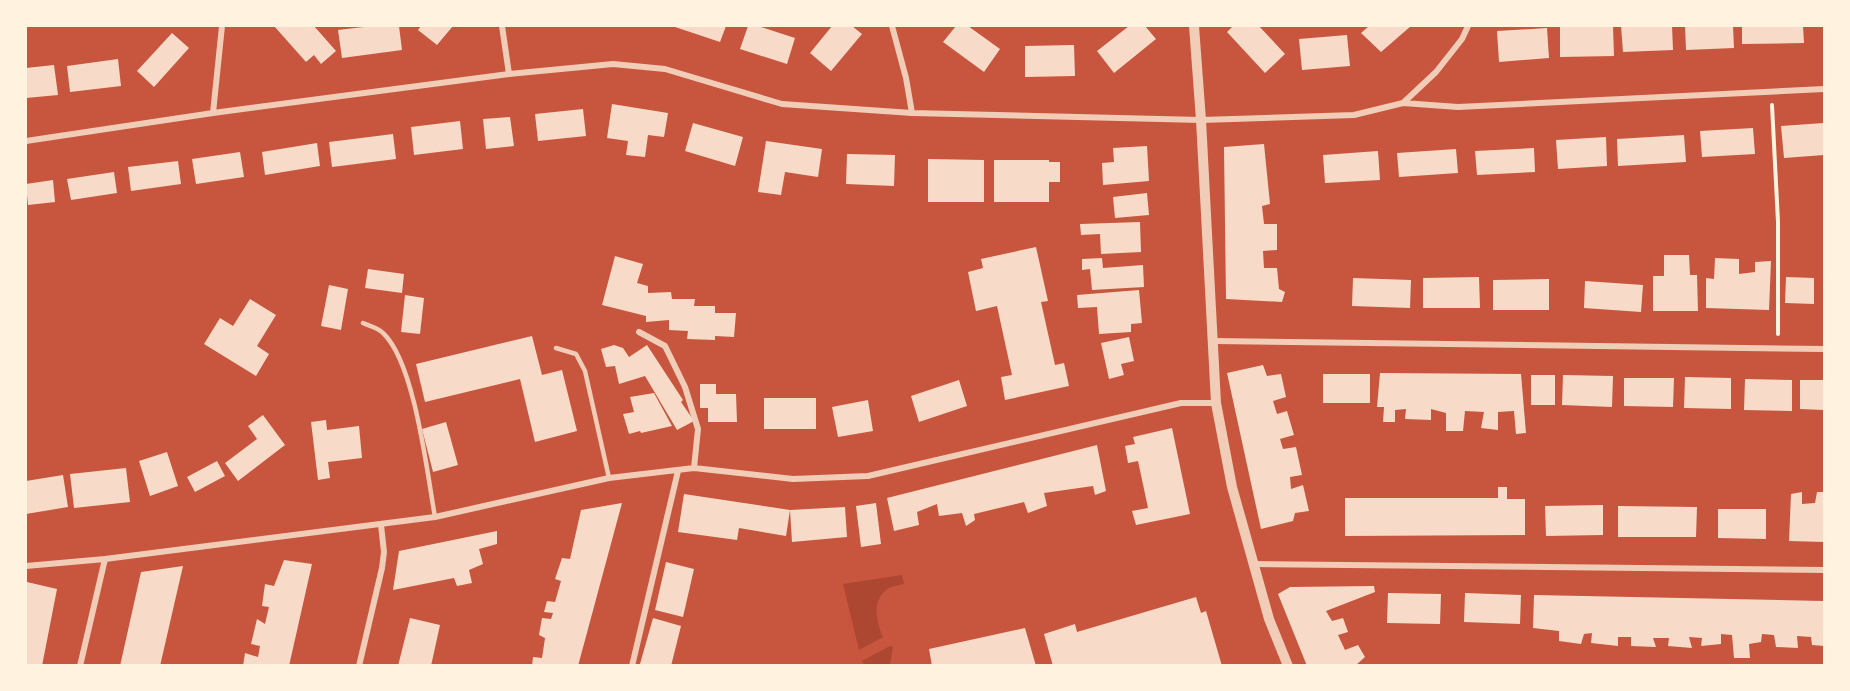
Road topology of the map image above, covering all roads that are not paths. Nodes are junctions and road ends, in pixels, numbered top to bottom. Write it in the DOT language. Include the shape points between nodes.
graph roads {
  1 [pos="222,26"];
  2 [pos="502,26"];
  3 [pos="892,26"];
  4 [pos="1194,26"];
  5 [pos="1468,26"];
  6 [pos="509,74"];
  7 [pos="1824,89"];
  8 [pos="1403,103"];
  9 [pos="912,112"];
  10 [pos="213,113"];
  11 [pos="1201,120"];
  12 [pos="26,141"];
  13 [pos="363,323"];
  14 [pos="639,332"];
  15 [pos="1214,341"];
  16 [pos="556,348"];
  17 [pos="1824,349"];
  18 [pos="1216,403"];
  19 [pos="694,468"];
  20 [pos="678,471"];
  21 [pos="609,478"];
  22 [pos="435,518"];
  23 [pos="381,525"];
  24 [pos="105,559"];
  25 [pos="1254,564"];
  26 [pos="26,566"];
  27 [pos="1824,570"];
  28 [pos="80,666"];
  29 [pos="359,666"];
  30 [pos="632,666"];
  31 [pos="1288,666"];
  1 -- 10 [label="street"];
  2 -- 6 [label="street"];
  3 -- 9 [label="street"];
  4 -- 11 [label="street"];
  5 -- 8 [label="street" via="1436,72"];
  6 -- 9 [label="street" via="624,65 665,69 782,104"];
  6 -- 10 [label="street"];
  7 -- 8 [label="street" via="1458,107"];
  8 -- 11 [label="street" via="1354,115"];
  9 -- 11 [label="street"];
  10 -- 12 [label="street"];
  11 -- 15 [label="street"];
  13 -- 22 [label="lane" via="382,331 398,352 415,404"];
  14 -- 19 [label="street" via="665,346 685,387 698,429"];
  15 -- 17 [label="street"];
  15 -- 18 [label="street"];
  16 -- 21 [label="lane" via="576,354 585,371"];
  18 -- 19 [label="street" via="1181,403 868,476 793,479"];
  18 -- 25 [label="street" via="1232,487"];
  19 -- 20 [label="street"];
  20 -- 21 [label="street"];
  20 -- 30 [label="street"];
  21 -- 22 [label="street"];
  22 -- 23 [label="street"];
  23 -- 24 [label="street"];
  23 -- 29 [label="street" via="382,568"];
  24 -- 26 [label="street"];
  24 -- 28 [label="street"];
  25 -- 27 [label="street"];
  25 -- 31 [label="street" via="1269,619"];
}
